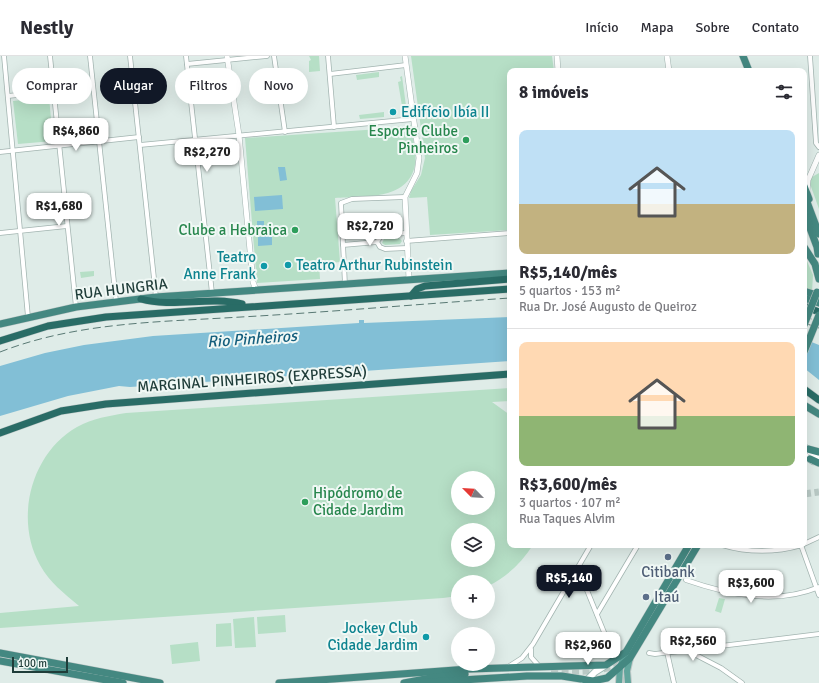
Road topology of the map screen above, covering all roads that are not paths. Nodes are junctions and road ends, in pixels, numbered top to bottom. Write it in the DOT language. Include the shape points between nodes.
graph roads {
  1 [pos="4,56"];
  2 [pos="50,56"];
  3 [pos="90,56"];
  4 [pos="130,56"];
  5 [pos="186,56"];
  6 [pos="267,56"];
  7 [pos="274,56"];
  8 [pos="328,56"];
  9 [pos="405,56"];
  10 [pos="556,56"];
  11 [pos="667,56"];
  12 [pos="738,56"];
  13 [pos="743,56"];
  14 [pos="746,56"];
  15 [pos="810,56"];
  16 [pos="228,58"];
  17 [pos="187,64"];
  18 [pos="406,65"];
  19 [pos="51,68"];
  20 [pos="558,68"];
  21 [pos="669,68"];
  22 [pos="743,68"];
  23 [pos="748,68"];
  24 [pos="751,68"];
  25 [pos="330,74"];
  26 [pos="8,96"];
  27 [pos="12,96"];
  28 [pos="55,104"];
  29 [pos="413,119"];
  30 [pos="334,127"];
  31 [pos="285,132"];
  32 [pos="239,135"];
  33 [pos="139,137"];
  34 [pos="196,140"];
  35 [pos="99,141"];
  36 [pos="140,145"];
  37 [pos="59,146"];
  38 [pos="819,147"];
  39 [pos="12,151"];
  40 [pos="0,152"];
  41 [pos="819,155"];
  42 [pos="807,188"];
  43 [pos="404,197"];
  44 [pos="807,198"];
  45 [pos="807,199"];
  46 [pos="807,213"];
  47 [pos="807,220"];
  48 [pos="819,225"];
  49 [pos="67,226"];
  50 [pos="807,227"];
  51 [pos="19,231"];
  52 [pos="0,233"];
  53 [pos="405,233"];
  54 [pos="507,234"];
  55 [pos="819,234"];
  56 [pos="406,240"];
  57 [pos="377,242"];
  58 [pos="819,242"];
  59 [pos="343,245"];
  60 [pos="407,248"];
  61 [pos="807,252"];
  62 [pos="818,256"];
  63 [pos="507,273"];
  64 [pos="409,279"];
  65 [pos="507,279"];
  66 [pos="819,279"];
  67 [pos="345,285"];
  68 [pos="507,289"];
  69 [pos="253,290"];
  70 [pos="807,291"];
  71 [pos="818,292"];
  72 [pos="212,293"];
  73 [pos="411,296"];
  74 [pos="156,297"];
  75 [pos="141,299"];
  76 [pos="807,299"];
  77 [pos="116,301"];
  78 [pos="819,304"];
  79 [pos="250,306"];
  80 [pos="76,307"];
  81 [pos="807,308"];
  82 [pos="819,314"];
  83 [pos="28,317"];
  84 [pos="807,319"];
  85 [pos="0,324"];
  86 [pos="0,341"];
  87 [pos="807,344"];
  88 [pos="507,374"];
  89 [pos="807,391"];
  90 [pos="819,400"];
  91 [pos="807,407"];
  92 [pos="819,414"];
  93 [pos="0,433"];
  94 [pos="807,452"];
  95 [pos="807,452"];
  96 [pos="819,452"];
  97 [pos="807,453"];
  98 [pos="819,458"];
  99 [pos="819,464"];
  100 [pos="819,537"];
  101 [pos="807,543"];
  102 [pos="589,548"];
  103 [pos="636,548"];
  104 [pos="687,548"];
  105 [pos="696,548"];
  106 [pos="732,548"];
  107 [pos="791,548"];
  108 [pos="803,548"];
  109 [pos="580,573"];
  110 [pos="686,580"];
  111 [pos="818,587"];
  112 [pos="819,595"];
  113 [pos="597,614"];
  114 [pos="819,634"];
  115 [pos="608,642"];
  116 [pos="533,644"];
  117 [pos="700,648"];
  118 [pos="692,650"];
  119 [pos="667,652"];
  120 [pos="0,653"];
  121 [pos="649,653"];
  122 [pos="628,655"];
  123 [pos="707,659"];
  124 [pos="0,661"];
  125 [pos="59,663"];
  126 [pos="606,665"];
  127 [pos="620,665"];
  128 [pos="539,666"];
  129 [pos="78,667"];
  130 [pos="508,667"];
  131 [pos="575,667"];
  132 [pos="51,670"];
  133 [pos="551,670"];
  134 [pos="65,673"];
  135 [pos="412,673"];
  136 [pos="436,676"];
  137 [pos="564,676"];
  138 [pos="604,681"];
  139 [pos="628,681"];
  140 [pos="446,682"];
  141 [pos="585,682"];
  142 [pos="619,682"];
  143 [pos="123,683"];
  144 [pos="160,683"];
  145 [pos="279,683"];
  146 [pos="404,683"];
  147 [pos="414,683"];
  148 [pos="571,683"];
  149 [pos="674,683"];
  150 [pos="742,683"];
  1 -- 26 [label="street"];
  2 -- 19 [label="street"];
  3 -- 35 [label="street"];
  4 -- 33 [label="street"];
  5 -- 17 [label="street"];
  6 -- 16 [label="street"];
  7 -- 31 [label="street"];
  8 -- 25 [label="street"];
  9 -- 18 [label="street"];
  10 -- 20 [label="street"];
  11 -- 21 [label="street"];
  12 -- 22 [label="highway"];
  13 -- 23 [label="highway"];
  14 -- 24 [label="highway"];
  15 -- 38 [label="street" via="816,143"];
  16 -- 17 [label="street"];
  16 -- 32 [label="street"];
  17 -- 34 [label="street"];
  18 -- 25 [label="street"];
  18 -- 29 [label="street"];
  25 -- 30 [label="street"];
  26 -- 27 [label="street"];
  26 -- 39 [label="street"];
  28 -- 37 [label="street"];
  29 -- 30 [label="street"];
  29 -- 43 [label="street" via="418,166"];
  30 -- 31 [label="street"];
  31 -- 32 [label="street"];
  32 -- 34 [label="street"];
  32 -- 69 [label="street"];
  33 -- 35 [label="street"];
  33 -- 36 [label="street"];
  34 -- 36 [label="street"];
  34 -- 72 [label="street"];
  35 -- 37 [label="street"];
  35 -- 77 [label="street"];
  36 -- 74 [label="street"];
  37 -- 39 [label="street"];
  37 -- 49 [label="street"];
  39 -- 40 [label="street"];
  39 -- 51 [label="street"];
  41 -- 42 [label="street"];
  43 -- 53 [label="street"];
  43 -- 59 [label="street" via="352,199 343,202 340,206"];
  44 -- 48 [label="highway"];
  45 -- 55 [label="highway"];
  46 -- 58 [label="highway"];
  47 -- 62 [label="highway"];
  49 -- 51 [label="street"];
  49 -- 80 [label="street"];
  50 -- 62 [label="highway"];
  51 -- 52 [label="street"];
  51 -- 83 [label="street"];
  53 -- 56 [label="street"];
  53 -- 57 [label="street" via="381,236"];
  54 -- 56 [label="street"];
  56 -- 60 [label="street"];
  57 -- 59 [label="street"];
  57 -- 60 [label="street" via="382,249"];
  59 -- 67 [label="street"];
  60 -- 64 [label="street"];
  61 -- 66 [label="highway" via="815,264"];
  63 -- 64 [label="highway, RUA HUNGRIA"];
  64 -- 67 [label="highway, RUA HUNGRIA"];
  65 -- 73 [label="highway" via="425,286 417,289"];
  67 -- 69 [label="highway, RUA HUNGRIA"];
  68 -- 73 [label="highway"];
  69 -- 72 [label="highway, RUA HUNGRIA"];
  70 -- 71 [label="highway"];
  71 -- 84 [label="highway, bridge"];
  72 -- 74 [label="highway, RUA HUNGRIA"];
  73 -- 79 [label="highway"];
  74 -- 75 [label="highway, RUA HUNGRIA"];
  75 -- 77 [label="highway, RUA HUNGRIA"];
  75 -- 79 [label="highway" via="226,301"];
  76 -- 78 [label="highway"];
  77 -- 80 [label="highway, RUA HUNGRIA"];
  79 -- 86 [label="highway" via="114,316 34,330"];
  80 -- 83 [label="highway, RUA HUNGRIA"];
  81 -- 82 [label="highway"];
  82 -- 87 [label="highway, bridge"];
  83 -- 85 [label="highway, RUA HUNGRIA"];
  88 -- 93 [label="highway, MARGINAL PINHEIROS (EXPRESSA)" via="106,404 61,411"];
  89 -- 90 [label="highway"];
  91 -- 92 [label="highway"];
  94 -- 96 [label="highway"];
  95 -- 98 [label="main road"];
  97 -- 99 [label="highway"];
  100 -- 101 [label="street"];
  102 -- 116 [label="street"];
  103 -- 113 [label="street"];
  104 -- 122 [label="highway"];
  105 -- 122 [label="highway"];
  106 -- 107 [label="street" via="746,552"];
  108 -- 111 [label="street"];
  109 -- 113 [label="street"];
  110 -- 111 [label="street" via="716,590 750,596 784,596"];
  111 -- 112 [label="street"];
  113 -- 115 [label="street"];
  114 -- 117 [label="street"];
  116 -- 128 [label="street" via="530,655"];
  116 -- 130 [label="street" via="522,658"];
  117 -- 118 [label="street"];
  117 -- 123 [label="street"];
  118 -- 119 [label="street"];
  118 -- 123 [label="street" via="696,655"];
  119 -- 121 [label="street"];
  119 -- 149 [label="street"];
  120 -- 125 [label="highway"];
  122 -- 126 [label="highway"];
  122 -- 127 [label="highway"];
  122 -- 139 [label="main road"];
  123 -- 150 [label="street"];
  124 -- 132 [label="highway"];
  125 -- 129 [label="highway"];
  125 -- 132 [label="highway" via="57,669"];
  126 -- 131 [label="highway"];
  126 -- 141 [label="main road"];
  127 -- 138 [label="highway"];
  127 -- 142 [label="main road"];
  128 -- 130 [label="highway"];
  128 -- 131 [label="highway"];
  129 -- 134 [label="highway" via="69,666"];
  129 -- 144 [label="highway"];
  130 -- 135 [label="highway"];
  131 -- 137 [label="highway" via="581,669 581,673"];
  132 -- 134 [label="highway"];
  133 -- 136 [label="highway"];
  134 -- 143 [label="highway"];
  135 -- 136 [label="highway"];
  135 -- 145 [label="highway"];
  136 -- 146 [label="highway"];
  137 -- 140 [label="highway" via="492,677"];
  137 -- 141 [label="highway"];
  137 -- 148 [label="highway"];
  138 -- 141 [label="highway"];
  139 -- 142 [label="main road" via="623,677"];
  140 -- 147 [label="highway"];
}
